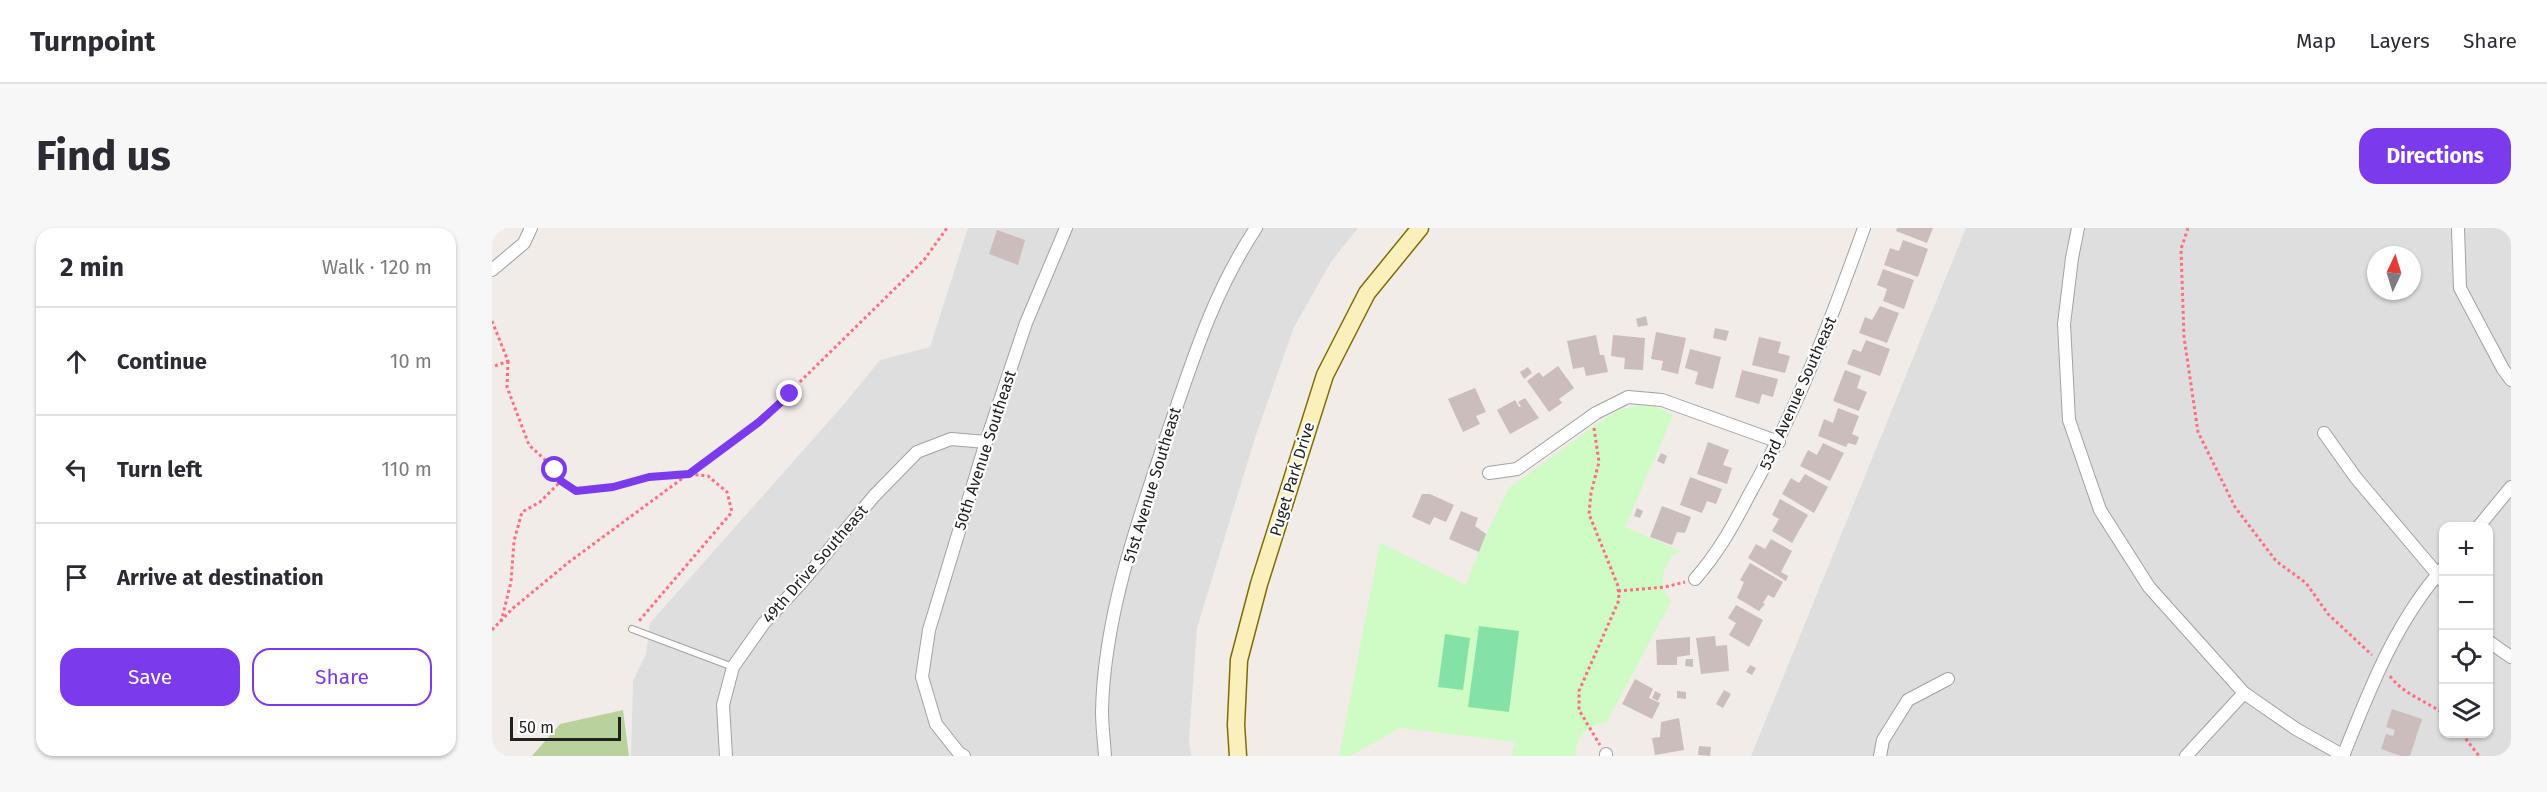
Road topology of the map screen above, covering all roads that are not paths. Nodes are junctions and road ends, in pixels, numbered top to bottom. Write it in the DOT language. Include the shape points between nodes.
graph roads {
  1 [pos="531,228"];
  2 [pos="1066,228"];
  3 [pos="1256,228"];
  4 [pos="1420,228"];
  5 [pos="1864,228"];
  6 [pos="2078,228"];
  7 [pos="2458,228"];
  8 [pos="492,270"];
  9 [pos="2511,380"];
  10 [pos="2324,433"];
  11 [pos="986,442"];
  12 [pos="1779,442"];
  13 [pos="1489,473"];
  14 [pos="2511,487"];
  15 [pos="2482,522"];
  16 [pos="2439,571"];
  17 [pos="2440,576"];
  18 [pos="1695,579"];
  19 [pos="632,629"];
  20 [pos="2493,644"];
  21 [pos="2511,657"];
  22 [pos="733,667"];
  23 [pos="1948,679"];
  24 [pos="2244,693"];
  25 [pos="726,756"];
  26 [pos="964,756"];
  27 [pos="1105,756"];
  28 [pos="1239,756"];
  29 [pos="1880,756"];
  30 [pos="2186,756"];
  31 [pos="2343,756"];
  1 -- 8 [label="street" via="524,243"];
  2 -- 11 [label="street, 50th Avenue Southeast" via="1026,323"];
  3 -- 27 [label="street, 51st Avenue Southeast" via="1236,258 1205,323 1143,506 1111,629 1102,710"];
  4 -- 28 [label="street, Puget Park Drive" via="1367,293 1325,375 1239,660"];
  5 -- 12 [label="street, 53rd Avenue Southeast" via="1827,331"];
  6 -- 24 [label="street" via="2064,324 2068,420 2096,499 2149,587"];
  7 -- 9 [label="street" via="2460,288"];
  10 -- 16 [label="street" via="2386,514"];
  11 -- 22 [label="street, 49th Drive Southeast" via="951,439 917,452 764,622"];
  11 -- 26 [label="street, 50th Avenue Southeast" via="929,630 922,677 936,724"];
  12 -- 13 [label="street" via="1662,400 1628,397 1591,417 1517,469"];
  12 -- 18 [label="street, 53rd Avenue Southeast" via="1716,556"];
  14 -- 15 [label="street"];
  17 -- 31 [label="street" via="2404,620"];
  19 -- 22 [label="lane"];
  20 -- 21 [label="street"];
  22 -- 25 [label="street, 49th Drive Southeast" via="723,705"];
  23 -- 29 [label="street" via="1908,700 1883,740"];
  24 -- 30 [label="street"];
  24 -- 31 [label="street"];
}
